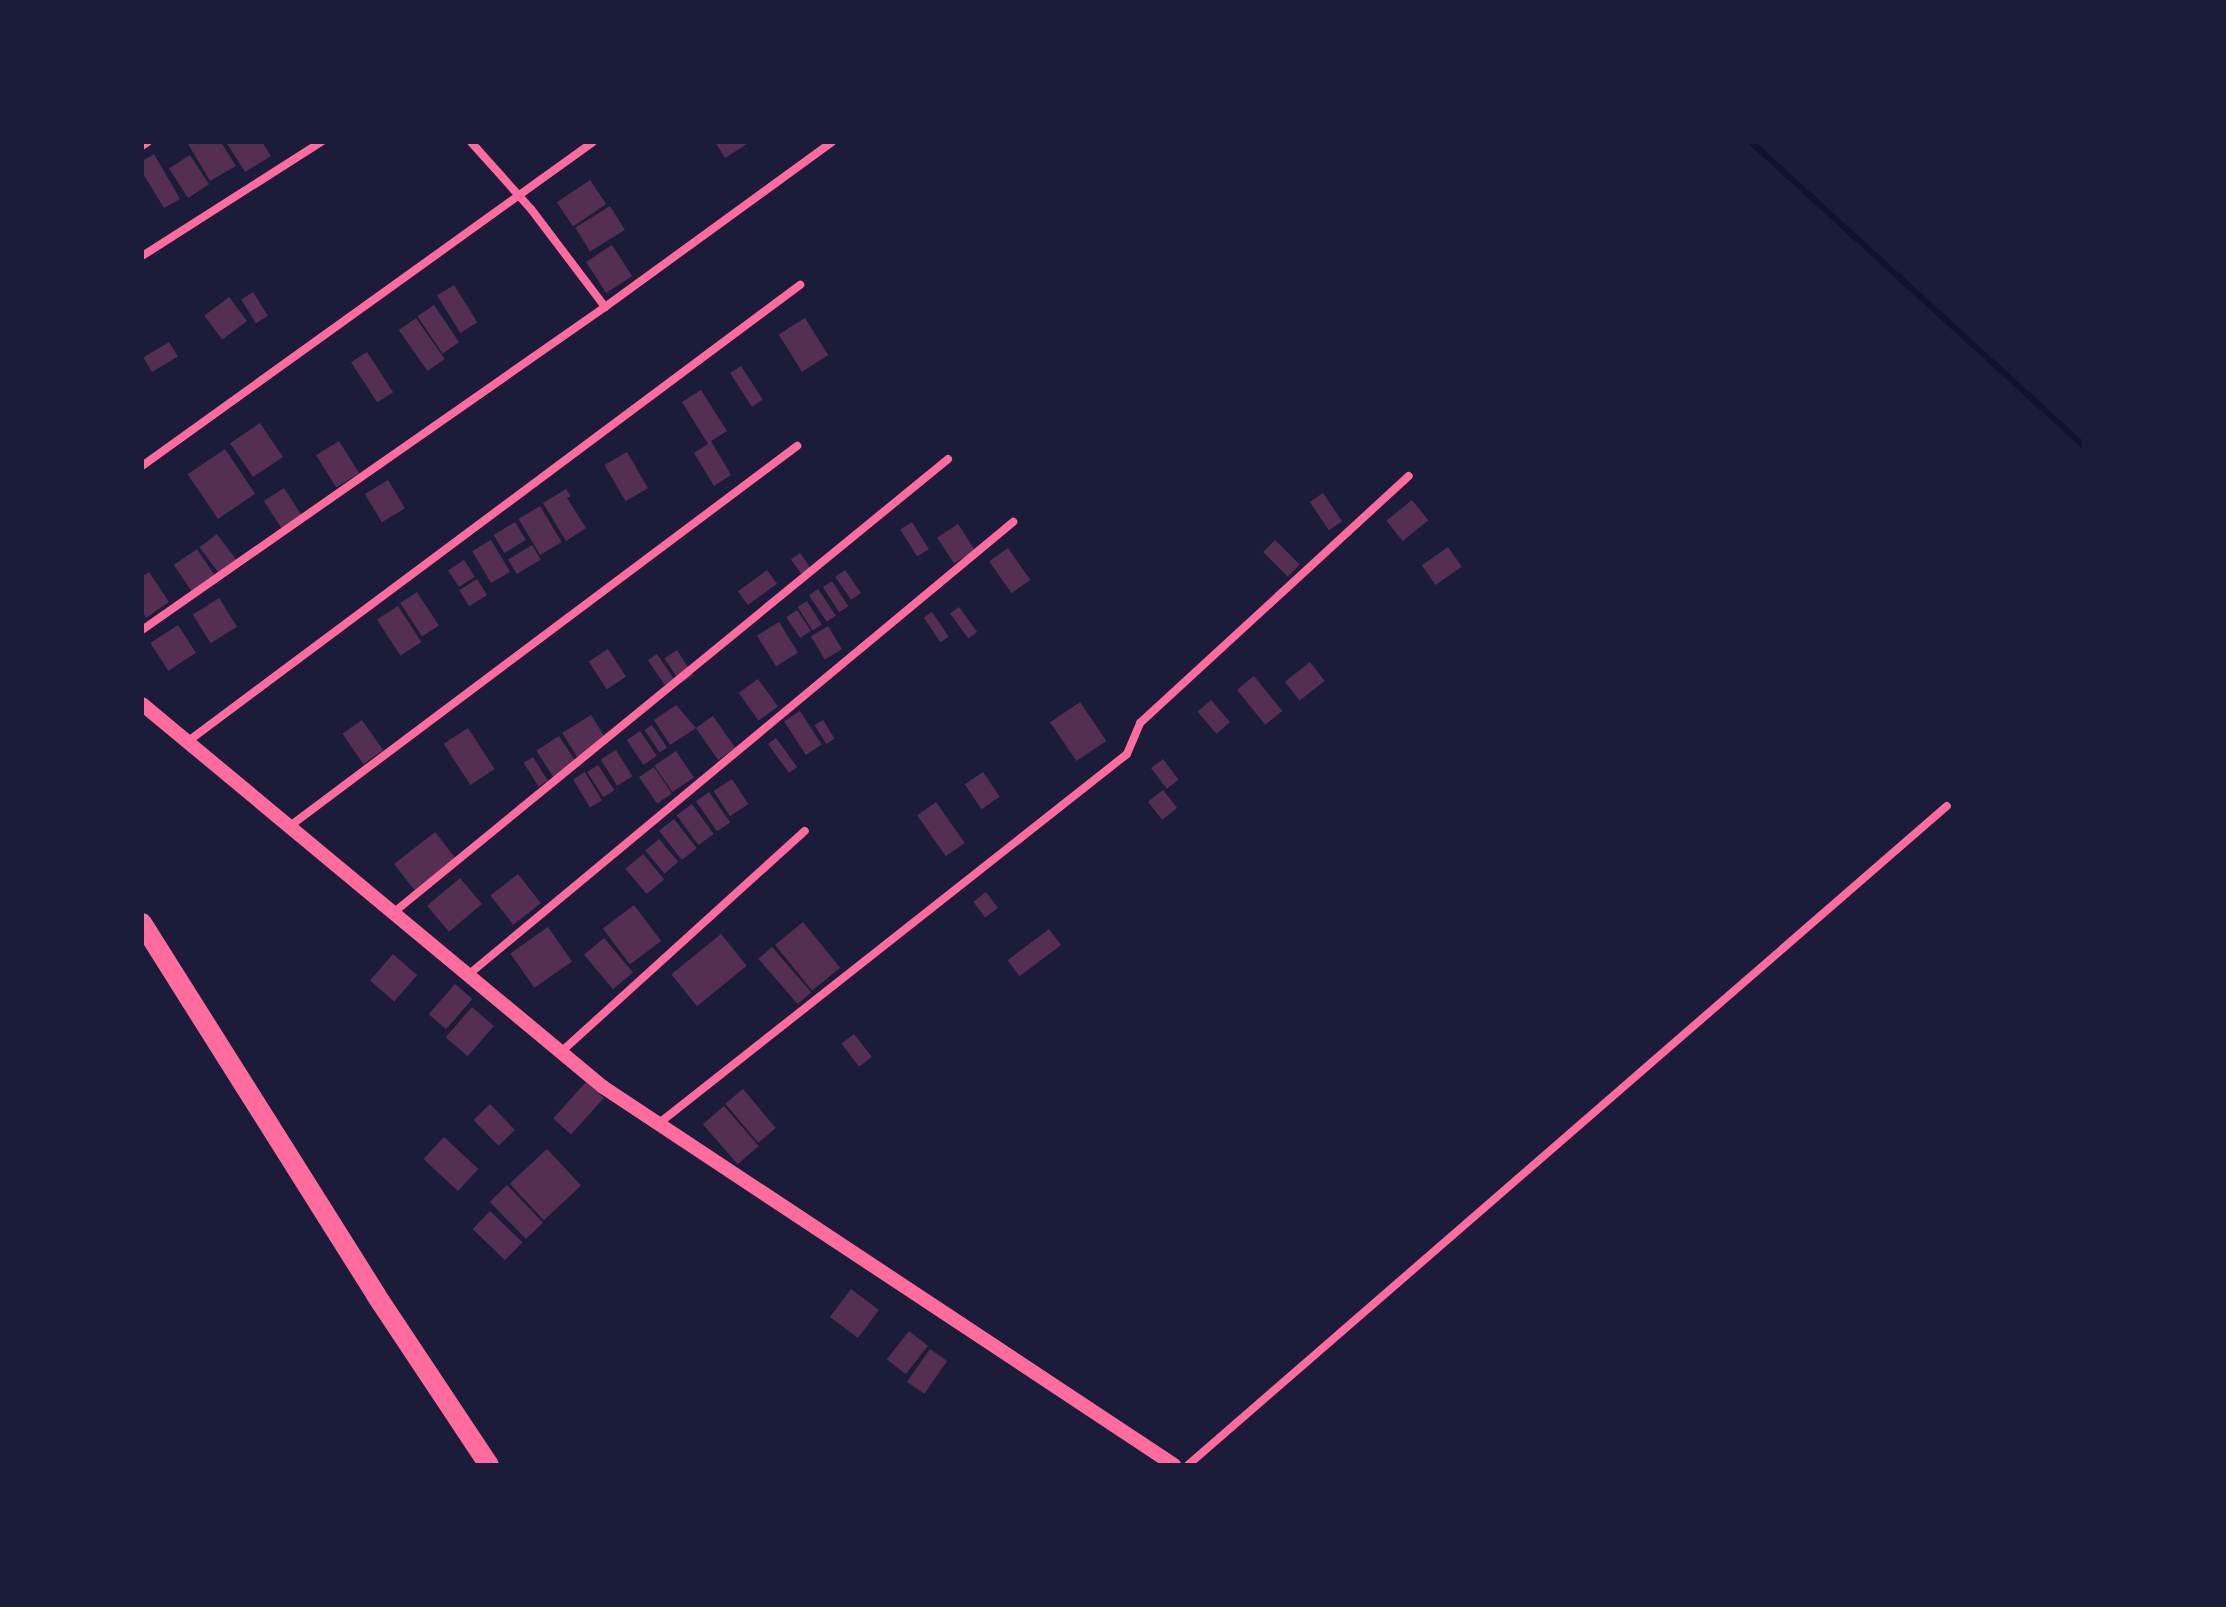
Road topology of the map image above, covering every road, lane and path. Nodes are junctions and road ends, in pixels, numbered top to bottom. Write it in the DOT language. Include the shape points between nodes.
graph roads {
  1 [pos="148,142"];
  2 [pos="321,142"];
  3 [pos="471,142"];
  4 [pos="593,142"];
  5 [pos="832,142"];
  6 [pos="142,146"];
  7 [pos="519,196"];
  8 [pos="142,256"];
  9 [pos="800,285"];
  10 [pos="605,307"];
  11 [pos="797,446"];
  12 [pos="948,459"];
  13 [pos="142,466"];
  14 [pos="1409,476"];
  15 [pos="1013,522"];
  16 [pos="142,630"];
  17 [pos="142,704"];
  18 [pos="187,742"];
  19 [pos="1947,806"];
  20 [pos="290,826"];
  21 [pos="805,831"];
  22 [pos="393,913"];
  23 [pos="142,923"];
  24 [pos="468,975"];
  25 [pos="561,1052"];
  26 [pos="658,1124"];
  27 [pos="489,1465"];
  28 [pos="1174,1465"];
  29 [pos="1188,1465"];
  1 -- 6 [label="street"];
  2 -- 8 [label="street"];
  3 -- 7 [label="street"];
  4 -- 7 [label="street"];
  5 -- 10 [label="street"];
  7 -- 10 [label="street"];
  7 -- 13 [label="street"];
  9 -- 18 [label="street"];
  10 -- 16 [label="street"];
  11 -- 20 [label="street"];
  12 -- 22 [label="street"];
  14 -- 26 [label="street" via="1140,723 1127,754"];
  15 -- 24 [label="street"];
  17 -- 18 [label="street"];
  18 -- 20 [label="street"];
  19 -- 29 [label="street"];
  20 -- 22 [label="street"];
  21 -- 25 [label="street"];
  22 -- 24 [label="street"];
  23 -- 27 [label="main road"];
  24 -- 25 [label="street"];
  25 -- 26 [label="street"];
  26 -- 28 [label="street"];
}
